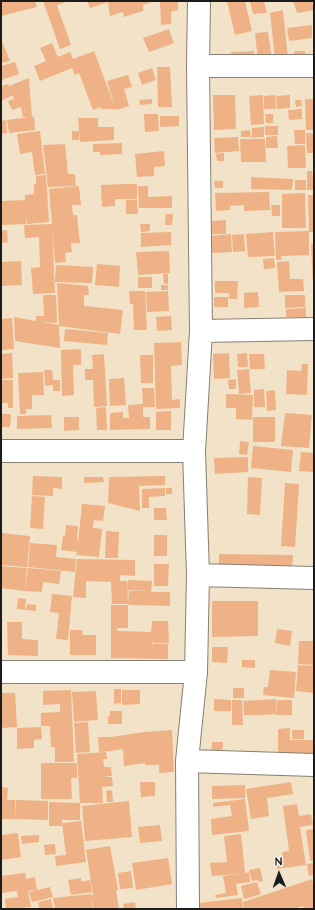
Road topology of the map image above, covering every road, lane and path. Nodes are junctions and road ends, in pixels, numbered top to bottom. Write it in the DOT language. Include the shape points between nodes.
graph roads {
  1 [pos="200,1"];
  2 [pos="198,66"];
  3 [pos="314,66"];
  4 [pos="314,329"];
  5 [pos="201,331"];
  6 [pos="1,451"];
  7 [pos="194,451"];
  8 [pos="198,575"];
  9 [pos="314,578"];
  10 [pos="1,672"];
  11 [pos="196,672"];
  12 [pos="187,761"];
  13 [pos="314,765"];
  14 [pos="188,909"];
  1 -- 2 [label="street"];
  2 -- 3 [label="street"];
  2 -- 5 [label="street"];
  4 -- 5 [label="street"];
  5 -- 7 [label="street"];
  6 -- 7 [label="street"];
  7 -- 8 [label="street"];
  8 -- 9 [label="street"];
  8 -- 11 [label="street"];
  10 -- 11 [label="street"];
  11 -- 12 [label="street"];
  12 -- 13 [label="street"];
  12 -- 14 [label="street"];
}
